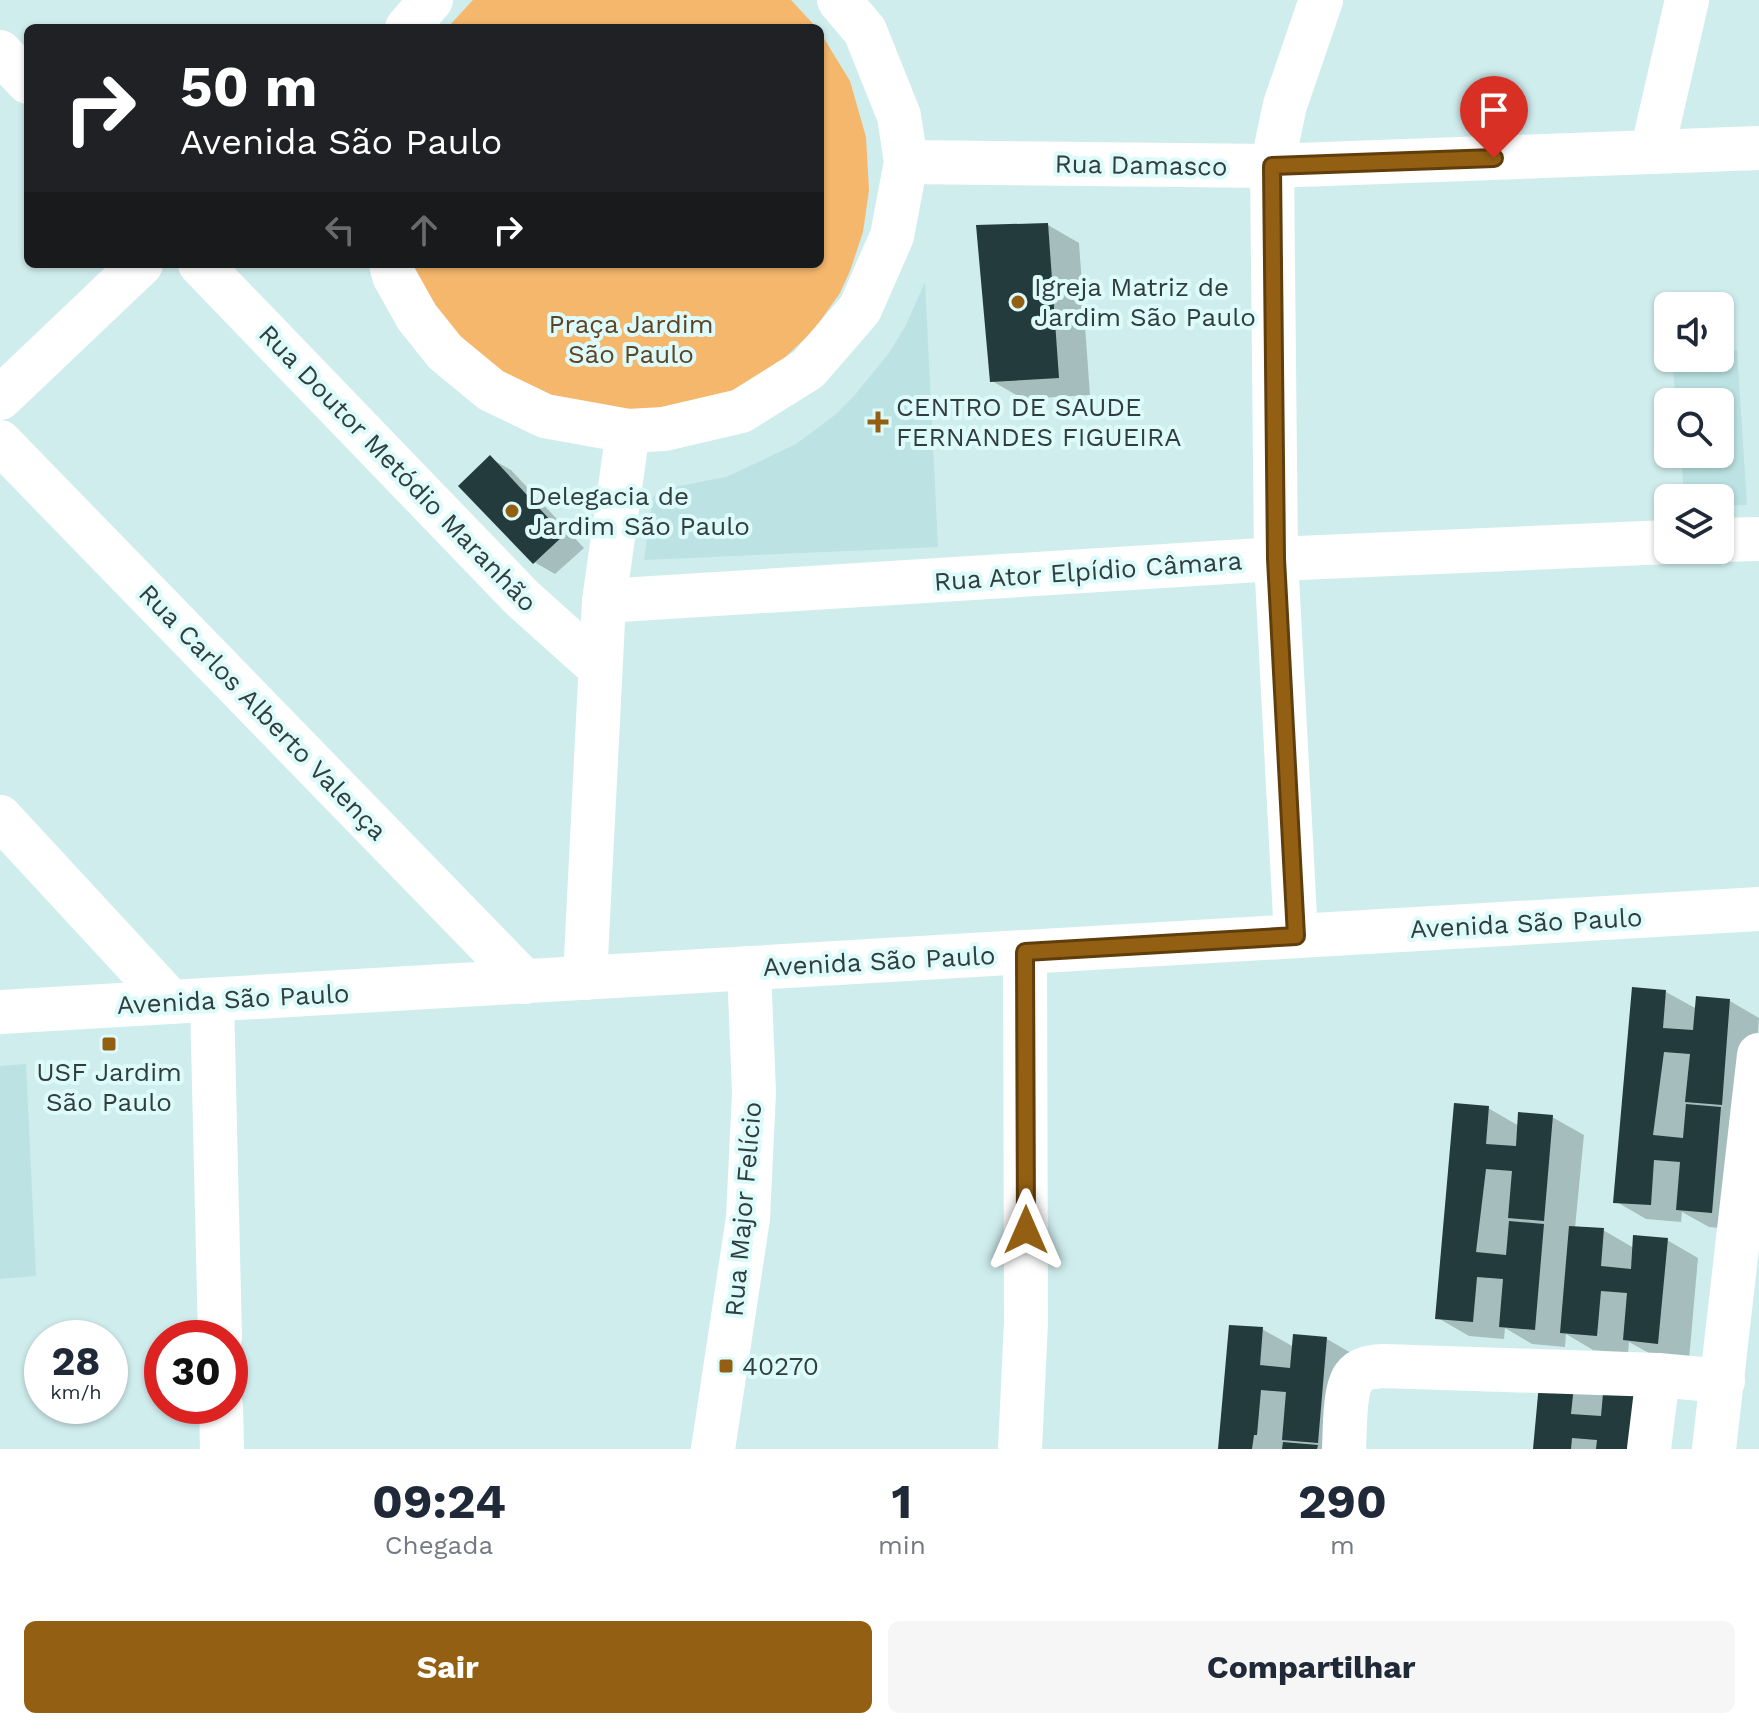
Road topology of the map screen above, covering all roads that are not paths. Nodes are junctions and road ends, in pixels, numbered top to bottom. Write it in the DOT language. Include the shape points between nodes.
graph roads {
  1 [pos="431,0"];
  2 [pos="839,0"];
  3 [pos="1321,0"];
  4 [pos="1687,0"];
  5 [pos="410,24"];
  6 [pos="0,52"];
  7 [pos="24,78"];
  8 [pos="1759,148"];
  9 [pos="1652,152"];
  10 [pos="906,162"];
  11 [pos="1272,166"];
  12 [pos="137,268"];
  13 [pos="204,268"];
  14 [pos="392,268"];
  15 [pos="0,398"];
  16 [pos="628,431"];
  17 [pos="0,442"];
  18 [pos="1759,539"];
  19 [pos="1734,540"];
  20 [pos="1654,543"];
  21 [pos="1276,559"];
  22 [pos="604,601"];
  23 [pos="600,668"];
  24 [pos="0,817"];
  25 [pos="1759,909"];
  26 [pos="1296,936"];
  27 [pos="1025,952"];
  28 [pos="749,968"];
  29 [pos="585,978"];
  30 [pos="525,982"];
  31 [pos="191,1001"];
  32 [pos="0,1012"];
  33 [pos="1759,1055"];
  34 [pos="218,1320"];
  35 [pos="1658,1375"];
  36 [pos="1723,1381"];
  37 [pos="221,1424"];
  38 [pos="222,1449"];
  39 [pos="713,1449"];
  40 [pos="1020,1449"];
  41 [pos="1344,1449"];
  42 [pos="1649,1449"];
  43 [pos="1714,1449"];
  1 -- 5 [label="street"];
  2 -- 10 [label="street" via="865,31 891,92"];
  3 -- 11 [label="street" via="1285,105"];
  4 -- 9 [label="street"];
  6 -- 7 [label="street"];
  8 -- 9 [label="street, Rua Damasco"];
  9 -- 11 [label="street, Rua Damasco"];
  10 -- 11 [label="street, Rua Damasco"];
  10 -- 16 [label="street" via="892,236 860,309 808,369 741,411 664,429"];
  11 -- 21 [label="street"];
  12 -- 15 [label="street"];
  13 -- 23 [label="street, Rua Doutor Metódio Maranhão" via="522,598"];
  14 -- 16 [label="street" via="417,317 445,352 491,390 545,416"];
  16 -- 22 [label="street"];
  17 -- 30 [label="street, Rua Carlos Alberto Valença"];
  18 -- 19 [label="street"];
  20 -- 21 [label="street, Rua Ator Elpídio Câmara"];
  21 -- 22 [label="street, Rua Ator Elpídio Câmara"];
  21 -- 26 [label="street"];
  22 -- 23 [label="street"];
  23 -- 29 [label="street"];
  24 -- 31 [label="street"];
  25 -- 26 [label="street, Avenida São Paulo"];
  26 -- 27 [label="street, Avenida São Paulo"];
  27 -- 28 [label="street, Avenida São Paulo"];
  27 -- 40 [label="street" via="1026,1322"];
  28 -- 29 [label="street, Avenida São Paulo"];
  28 -- 39 [label="street, Rua Major Felício" via="754,1093 748,1218"];
  29 -- 30 [label="street, Avenida São Paulo"];
  30 -- 31 [label="street, Avenida São Paulo"];
  31 -- 32 [label="street, Avenida São Paulo"];
  31 -- 34 [label="street"];
  33 -- 36 [label="street"];
  35 -- 36 [label="street"];
  35 -- 41 [label="street" via="1366,1367 1354,1377 1349,1392"];
  35 -- 42 [label="street"];
  36 -- 43 [label="street"];
  37 -- 38 [label="street"];
}
